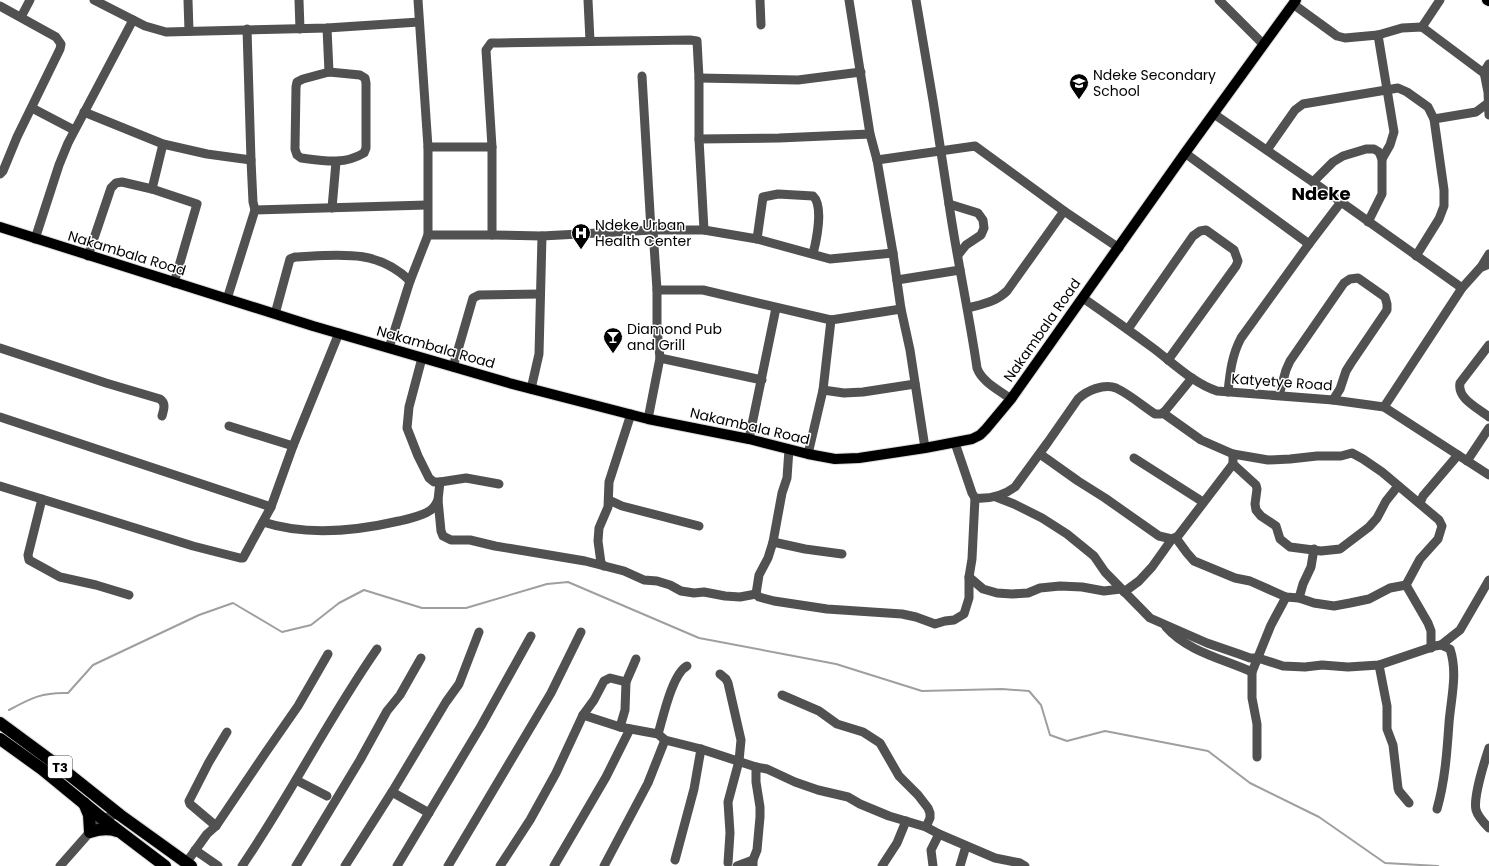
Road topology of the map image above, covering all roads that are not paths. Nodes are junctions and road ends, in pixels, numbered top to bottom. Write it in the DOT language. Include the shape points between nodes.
graph roads {
  1 [pos="30,0"];
  2 [pos="94,0"];
  3 [pos="188,0"];
  4 [pos="298,0"];
  5 [pos="418,0"];
  6 [pos="588,0"];
  7 [pos="760,0"];
  8 [pos="849,0"];
  9 [pos="916,0"];
  10 [pos="1219,0"];
  11 [pos="1440,0"];
  12 [pos="1295,2"];
  13 [pos="109,3"];
  14 [pos="0,6"];
  15 [pos="21,17"];
  16 [pos="133,20"];
  17 [pos="419,22"];
  18 [pos="761,25"];
  19 [pos="1422,27"];
  20 [pos="327,28"];
  21 [pos="247,29"];
  22 [pos="300,29"];
  23 [pos="189,31"];
  24 [pos="1378,35"];
  25 [pos="590,41"];
  26 [pos="1263,44"];
  27 [pos="1489,64"];
  28 [pos="329,72"];
  29 [pos="861,72"];
  30 [pos="1486,75"];
  31 [pos="642,76"];
  32 [pos="699,78"];
  33 [pos="1388,89"];
  34 [pos="1488,103"];
  35 [pos="32,108"];
  36 [pos="84,112"];
  37 [pos="1476,112"];
  38 [pos="1214,114"];
  39 [pos="1489,117"];
  40 [pos="1434,119"];
  41 [pos="74,130"];
  42 [pos="870,134"];
  43 [pos="699,139"];
  44 [pos="163,144"];
  45 [pos="428,147"];
  46 [pos="492,147"];
  47 [pos="1267,150"];
  48 [pos="942,152"];
  49 [pos="1184,153"];
  50 [pos="1382,159"];
  51 [pos="251,160"];
  52 [pos="877,160"];
  53 [pos="336,162"];
  54 [pos="0,174"];
  55 [pos="1313,182"];
  56 [pos="152,189"];
  57 [pos="1341,202"];
  58 [pos="949,204"];
  59 [pos="427,205"];
  60 [pos="332,208"];
  61 [pos="255,210"];
  62 [pos="1064,211"];
  63 [pos="1368,222"];
  64 [pos="0,228"];
  65 [pos="652,230"];
  66 [pos="704,230"];
  67 [pos="428,235"];
  68 [pos="492,235"];
  69 [pos="542,236"];
  70 [pos="35,239"];
  71 [pos="757,239"];
  72 [pos="1309,244"];
  73 [pos="1119,248"];
  74 [pos="893,253"];
  75 [pos="813,254"];
  76 [pos="1489,254"];
  77 [pos="958,255"];
  78 [pos="88,256"];
  79 [pos="1416,256"];
  80 [pos="1489,264"];
  81 [pos="1480,268"];
  82 [pos="960,270"];
  83 [pos="897,280"];
  84 [pos="410,281"];
  85 [pos="174,283"];
  86 [pos="1462,288"];
  87 [pos="658,290"];
  88 [pos="540,294"];
  89 [pos="1083,298"];
  90 [pos="227,299"];
  91 [pos="776,308"];
  92 [pos="968,308"];
  93 [pos="901,309"];
  94 [pos="275,314"];
  95 [pos="831,320"];
  96 [pos="1128,329"];
  97 [pos="339,334"];
  98 [pos="1489,345"];
  99 [pos="0,348"];
  100 [pos="390,348"];
  101 [pos="422,358"];
  102 [pos="660,358"];
  103 [pos="1168,360"];
  104 [pos="453,367"];
  105 [pos="1192,378"];
  106 [pos="762,380"];
  107 [pos="915,384"];
  108 [pos="531,389"];
  109 [pos="823,390"];
  110 [pos="1228,392"];
  111 [pos="1279,395"];
  112 [pos="1011,399"];
  113 [pos="1333,400"];
  114 [pos="1384,407"];
  115 [pos="1163,413"];
  116 [pos="631,414"];
  117 [pos="162,416"];
  118 [pos="0,417"];
  119 [pos="1489,417"];
  120 [pos="648,419"];
  121 [pos="229,426"];
  122 [pos="1489,428"];
  123 [pos="749,439"];
  124 [pos="955,443"];
  125 [pos="293,446"];
  126 [pos="925,448"];
  127 [pos="789,449"];
  128 [pos="808,454"];
  129 [pos="1040,454"];
  130 [pos="1458,454"];
  131 [pos="1134,458"];
  132 [pos="1233,459"];
  133 [pos="1467,461"];
  134 [pos="1489,475"];
  135 [pos="440,482"];
  136 [pos="499,484"];
  137 [pos="0,486"];
  138 [pos="1398,486"];
  139 [pos="996,497"];
  140 [pos="975,498"];
  141 [pos="42,499"];
  142 [pos="438,500"];
  143 [pos="608,500"];
  144 [pos="1203,502"];
  145 [pos="1420,503"];
  146 [pos="271,507"];
  147 [pos="263,522"];
  148 [pos="699,526"];
  149 [pos="1174,539"];
  150 [pos="773,542"];
  151 [pos="1314,549"];
  152 [pos="842,554"];
  153 [pos="604,566"];
  154 [pos="969,577"];
  155 [pos="1489,580"];
  156 [pos="1406,586"];
  157 [pos="1123,591"];
  158 [pos="756,594"];
  159 [pos="130,595"];
  160 [pos="1286,597"];
  161 [pos="1299,598"];
  162 [pos="1162,624"];
  163 [pos="479,632"];
  164 [pos="581,632"];
  165 [pos="531,636"];
  166 [pos="1441,645"];
  167 [pos="1431,648"];
  168 [pos="376,649"];
  169 [pos="328,654"];
  170 [pos="421,658"];
  171 [pos="1258,658"];
  172 [pos="636,659"];
  173 [pos="1379,665"];
  174 [pos="687,666"];
  175 [pos="1252,672"];
  176 [pos="720,674"];
  177 [pos="626,682"];
  178 [pos="782,695"];
  179 [pos="583,715"];
  180 [pos="0,723"];
  181 [pos="620,727"];
  182 [pos="630,729"];
  183 [pos="227,732"];
  184 [pos="662,737"];
  185 [pos="0,739"];
  186 [pos="1489,748"];
  187 [pos="701,749"];
  188 [pos="1257,757"];
  189 [pos="739,761"];
  190 [pos="756,767"];
  191 [pos="296,780"];
  192 [pos="392,792"];
  193 [pos="327,796"];
  194 [pos="82,800"];
  195 [pos="103,801"];
  196 [pos="1409,803"];
  197 [pos="1437,809"];
  198 [pos="429,813"];
  199 [pos="118,814"];
  200 [pos="103,819"];
  201 [pos="906,821"];
  202 [pos="216,826"];
  203 [pos="926,827"];
  204 [pos="1489,828"];
  205 [pos="119,831"];
  206 [pos="90,832"];
  207 [pos="939,834"];
  208 [pos="966,846"];
  209 [pos="195,850"];
  210 [pos="675,860"];
  211 [pos="753,863"];
  212 [pos="189,864"];
  213 [pos="733,864"];
  214 [pos="1022,865"];
  215 [pos="60,866"];
  216 [pos="165,866"];
  217 [pos="218,866"];
  218 [pos="242,866"];
  219 [pos="296,866"];
  220 [pos="345,866"];
  221 [pos="397,866"];
  222 [pos="448,866"];
  223 [pos="500,866"];
  224 [pos="554,866"];
  225 [pos="604,866"];
  226 [pos="882,866"];
  227 [pos="933,866"];
  228 [pos="960,866"];
  1 -- 15 [label="street"];
  2 -- 13 [label="street"];
  3 -- 23 [label="street"];
  4 -- 22 [label="street"];
  5 -- 17 [label="street"];
  6 -- 25 [label="street"];
  7 -- 18 [label="street"];
  8 -- 29 [label="street"];
  9 -- 48 [label="street"];
  10 -- 26 [label="street"];
  11 -- 19 [label="street"];
  12 -- 24 [label="street" via="1337,36 1345,38"];
  12 -- 26 [label="main road, Nakambala Road"];
  13 -- 16 [label="street"];
  14 -- 15 [label="street"];
  15 -- 35 [label="street" via="56,37 61,44"];
  16 -- 23 [label="street" via="166,32"];
  16 -- 36 [label="street"];
  17 -- 20 [label="street"];
  17 -- 45 [label="street"];
  19 -- 24 [label="street" via="1402,28"];
  19 -- 30 [label="street"];
  20 -- 22 [label="street"];
  20 -- 28 [label="street"];
  21 -- 22 [label="street"];
  21 -- 23 [label="street"];
  21 -- 51 [label="street"];
  24 -- 33 [label="street"];
  25 -- 32 [label="street" via="696,41"];
  25 -- 46 [label="street" via="491,43 486,50"];
  26 -- 38 [label="main road, Nakambala Road"];
  27 -- 30 [label="street"];
  28 -- 53 [label="street" via="360,75 365,78 366,83 366,148 364,153 358,156"];
  28 -- 53 [label="street" via="297,82 295,149 301,158"];
  29 -- 32 [label="street" via="798,80"];
  29 -- 42 [label="street"];
  30 -- 34 [label="street"];
  31 -- 65 [label="street"];
  32 -- 43 [label="street"];
  33 -- 40 [label="street" via="1398,88 1418,99 1428,107"];
  33 -- 47 [label="street" via="1303,104 1295,110"];
  33 -- 50 [label="street" via="1394,132"];
  34 -- 37 [label="street"];
  34 -- 39 [label="street"];
  35 -- 41 [label="street"];
  35 -- 54 [label="street" via="17,136 4,171"];
  36 -- 41 [label="street"];
  36 -- 44 [label="street"];
  37 -- 39 [label="street"];
  37 -- 40 [label="street"];
  38 -- 47 [label="street"];
  38 -- 49 [label="main road, Nakambala Road"];
  40 -- 79 [label="street" via="1444,206"];
  41 -- 70 [label="street" via="58,165"];
  42 -- 43 [label="street"];
  42 -- 52 [label="street"];
  43 -- 66 [label="street"];
  44 -- 51 [label="street"];
  44 -- 56 [label="street"];
  45 -- 46 [label="street"];
  45 -- 59 [label="street"];
  46 -- 68 [label="street"];
  47 -- 55 [label="street"];
  48 -- 52 [label="street"];
  48 -- 58 [label="street"];
  48 -- 62 [label="street" via="975,146"];
  49 -- 72 [label="street"];
  49 -- 73 [label="main road, Nakambala Road"];
  50 -- 55 [label="street" via="1374,148 1353,152 1333,162"];
  50 -- 63 [label="street" via="1382,194"];
  51 -- 61 [label="street"];
  52 -- 74 [label="street"];
  53 -- 60 [label="street"];
  55 -- 57 [label="street"];
  56 -- 78 [label="street" via="122,182 113,185"];
  56 -- 85 [label="street" via="197,204"];
  57 -- 63 [label="street"];
  57 -- 72 [label="street"];
  58 -- 77 [label="street"];
  58 -- 77 [label="street" via="978,214 983,220 984,228 981,235 966,245"];
  59 -- 60 [label="street"];
  59 -- 67 [label="street"];
  60 -- 61 [label="street"];
  61 -- 90 [label="street"];
  62 -- 73 [label="street"];
  62 -- 92 [label="street" via="1007,291 994,301"];
  63 -- 79 [label="street"];
  64 -- 70 [label="main road, Nakambala Road"];
  65 -- 66 [label="street"];
  65 -- 69 [label="street"];
  65 -- 87 [label="street"];
  66 -- 71 [label="street"];
  67 -- 68 [label="street"];
  67 -- 84 [label="street"];
  68 -- 69 [label="street"];
  69 -- 88 [label="street"];
  70 -- 78 [label="main road, Nakambala Road"];
  71 -- 75 [label="street"];
  71 -- 75 [label="street" via="763,197 778,194 813,196 817,201 819,220"];
  72 -- 110 [label="street" via="1234,350"];
  73 -- 89 [label="main road, Nakambala Road"];
  74 -- 75 [label="street" via="830,258"];
  74 -- 83 [label="street"];
  76 -- 81 [label="street"];
  77 -- 82 [label="street"];
  78 -- 85 [label="main road, Nakambala Road"];
  79 -- 86 [label="street"];
  80 -- 81 [label="street"];
  81 -- 86 [label="street"];
  82 -- 83 [label="street"];
  82 -- 92 [label="street"];
  83 -- 93 [label="street"];
  84 -- 94 [label="street" via="394,267 355,255 295,256 290,259"];
  84 -- 100 [label="street"];
  85 -- 90 [label="main road, Nakambala Road"];
  86 -- 114 [label="street"];
  87 -- 91 [label="street" via="703,290"];
  87 -- 102 [label="street" via="657,329"];
  88 -- 104 [label="street" via="479,295 473,298"];
  88 -- 108 [label="street" via="538,354"];
  89 -- 96 [label="street, Katyetye Road"];
  89 -- 112 [label="main road, Nakambala Road"];
  90 -- 94 [label="main road, Nakambala Road"];
  91 -- 95 [label="street"];
  91 -- 106 [label="street"];
  92 -- 112 [label="street" via="980,375"];
  93 -- 95 [label="street"];
  93 -- 107 [label="street"];
  94 -- 97 [label="main road, Nakambala Road"];
  95 -- 109 [label="street"];
  96 -- 103 [label="street, Katyetye Road"];
  96 -- 103 [label="street" via="1193,236 1206,230 1234,250 1238,261 1236,266"];
  97 -- 100 [label="main road, Nakambala Road"];
  97 -- 125 [label="street"];
  98 -- 119 [label="street" via="1460,383 1459,388 1463,397"];
  99 -- 117 [label="street" via="106,384 160,399 164,405"];
  100 -- 101 [label="main road, Nakambala Road"];
  101 -- 104 [label="main road, Nakambala Road"];
  101 -- 135 [label="street" via="409,407 407,428 429,478 434,482"];
  102 -- 106 [label="street"];
  102 -- 120 [label="street"];
  103 -- 105 [label="street, Katyetye Road"];
  104 -- 108 [label="main road, Nakambala Road"];
  105 -- 110 [label="street, Katyetye Road" via="1208,388"];
  105 -- 115 [label="street"];
  106 -- 123 [label="street"];
  107 -- 109 [label="street" via="863,392"];
  107 -- 126 [label="street"];
  108 -- 116 [label="main road, Nakambala Road"];
  109 -- 128 [label="street"];
  110 -- 111 [label="street, Katyetye Road"];
  111 -- 113 [label="street, Katyetye Road"];
  111 -- 113 [label="street" via="1286,370 1296,352 1344,283 1358,278 1385,297 1387,310 1346,371"];
  112 -- 124 [label="main road, Nakambala Road" via="980,436"];
  113 -- 114 [label="street, Katyetye Road"];
  114 -- 130 [label="street, Katyetye Road"];
  115 -- 129 [label="street" via="1155,414 1115,387 1094,390 1078,399"];
  115 -- 132 [label="street"];
  116 -- 120 [label="main road, Nakambala Road"];
  116 -- 143 [label="street" via="609,482"];
  118 -- 146 [label="street"];
  120 -- 123 [label="main road, Nakambala Road"];
  121 -- 125 [label="street"];
  122 -- 133 [label="street"];
  123 -- 127 [label="main road, Nakambala Road"];
  124 -- 126 [label="main road, Nakambala Road"];
  124 -- 140 [label="street"];
  125 -- 146 [label="street"];
  126 -- 128 [label="main road, Nakambala Road" via="858,458 835,459"];
  127 -- 128 [label="main road, Nakambala Road"];
  127 -- 150 [label="street" via="787,478"];
  129 -- 139 [label="street" via="1015,487"];
  129 -- 149 [label="street" via="1159,536"];
  130 -- 133 [label="street, Katyetye Road"];
  130 -- 145 [label="street"];
  131 -- 144 [label="street"];
  132 -- 138 [label="street" via="1290,459 1352,453 1382,472"];
  132 -- 144 [label="street"];
  132 -- 151 [label="street" via="1256,485 1256,510 1276,526 1280,539 1290,547"];
  133 -- 134 [label="street, Katyetye Road"];
  135 -- 136 [label="street" via="466,478"];
  135 -- 142 [label="street"];
  137 -- 141 [label="street"];
  138 -- 145 [label="street"];
  138 -- 151 [label="street" via="1377,518 1347,544 1340,549"];
  139 -- 140 [label="street"];
  139 -- 157 [label="street" via="1042,518 1067,534 1094,556"];
  140 -- 154 [label="street"];
  141 -- 147 [label="street" via="240,558 246,555"];
  141 -- 159 [label="street" via="28,555 29,560 60,577"];
  142 -- 147 [label="street" via="434,508 414,517 348,530 279,527"];
  142 -- 153 [label="street" via="441,531 451,540 477,541"];
  143 -- 148 [label="street"];
  143 -- 153 [label="street" via="608,507 599,528 599,554"];
  144 -- 149 [label="street"];
  145 -- 156 [label="street" via="1440,520 1442,526 1438,539 1420,559"];
  146 -- 147 [label="street"];
  149 -- 157 [label="street" via="1139,581"];
  149 -- 160 [label="street" via="1194,561"];
  150 -- 152 [label="street"];
  150 -- 158 [label="street" via="759,576"];
  151 -- 161 [label="street" via="1311,567"];
  153 -- 158 [label="street" via="644,580 670,585 681,591 740,597"];
  154 -- 157 [label="street" via="983,589 997,593 1028,593 1040,588 1060,586"];
  154 -- 158 [label="street" via="969,598 964,614 954,620 935,624 902,614 827,609 774,601"];
  155 -- 166 [label="street" via="1463,626"];
  156 -- 161 [label="street" via="1390,588 1369,599 1334,606"];
  156 -- 167 [label="street" via="1428,623 1431,631"];
  157 -- 162 [label="street" via="1150,618"];
  160 -- 161 [label="street"];
  160 -- 171 [label="street"];
  162 -- 171 [label="street" via="1207,643 1250,658"];
  162 -- 175 [label="street" via="1182,641"];
  163 -- 192 [label="street" via="459,684"];
  164 -- 222 [label="street" via="551,694"];
  165 -- 198 [label="street"];
  166 -- 167 [label="street"];
  166 -- 197 [label="street" via="1450,649 1454,680 1448,743"];
  167 -- 173 [label="street"];
  168 -- 191 [label="street" via="348,690"];
  169 -- 202 [label="street" via="298,706"];
  170 -- 219 [label="street"];
  171 -- 173 [label="street" via="1282,666"];
  171 -- 175 [label="street"];
  172 -- 177 [label="street"];
  173 -- 196 [label="street" via="1387,706 1386,729 1393,745 1398,788"];
  174 -- 184 [label="street" via="679,673 671,691"];
  175 -- 188 [label="street"];
  176 -- 189 [label="street" via="728,683 741,740"];
  177 -- 179 [label="street" via="606,679"];
  177 -- 181 [label="street" via="625,710"];
  178 -- 203 [label="street" via="819,711 837,724 863,732 880,743 899,776 928,808 930,818"];
  179 -- 181 [label="street"];
  179 -- 223 [label="street" via="556,773"];
  180 -- 195 [label="highway, T3"];
  181 -- 182 [label="street"];
  182 -- 184 [label="street"];
  182 -- 224 [label="street" via="606,777"];
  183 -- 202 [label="street" via="189,801"];
  184 -- 187 [label="street"];
  184 -- 225 [label="street" via="648,783"];
  185 -- 194 [label="highway, T3"];
  186 -- 204 [label="street" via="1476,799 1476,809"];
  187 -- 189 [label="street"];
  187 -- 210 [label="street" via="694,789"];
  189 -- 190 [label="street"];
  189 -- 213 [label="street" via="728,802"];
  190 -- 201 [label="street" via="767,769 813,789 848,797"];
  190 -- 211 [label="street" via="760,817 758,850"];
  191 -- 193 [label="street"];
  191 -- 218 [label="street"];
  192 -- 198 [label="street"];
  192 -- 220 [label="street"];
  194 -- 200 [label="highway, T3"];
  194 -- 206 [label="highway" via="89,815"];
  195 -- 199 [label="highway, T3"];
  195 -- 200 [label="street"];
  198 -- 221 [label="street"];
  199 -- 200 [label="street"];
  199 -- 212 [label="highway, T3"];
  200 -- 205 [label="highway, T3"];
  200 -- 206 [label="street"];
  201 -- 203 [label="street"];
  201 -- 226 [label="street"];
  202 -- 209 [label="street"];
  203 -- 207 [label="street"];
  205 -- 206 [label="highway" via="100,829"];
  205 -- 216 [label="highway, T3"];
  206 -- 215 [label="street"];
  207 -- 208 [label="street"];
  207 -- 227 [label="street" via="931,850"];
  208 -- 214 [label="street" via="995,858"];
  208 -- 228 [label="street"];
  209 -- 212 [label="street"];
  209 -- 217 [label="street"];
  211 -- 213 [label="street"];
}
